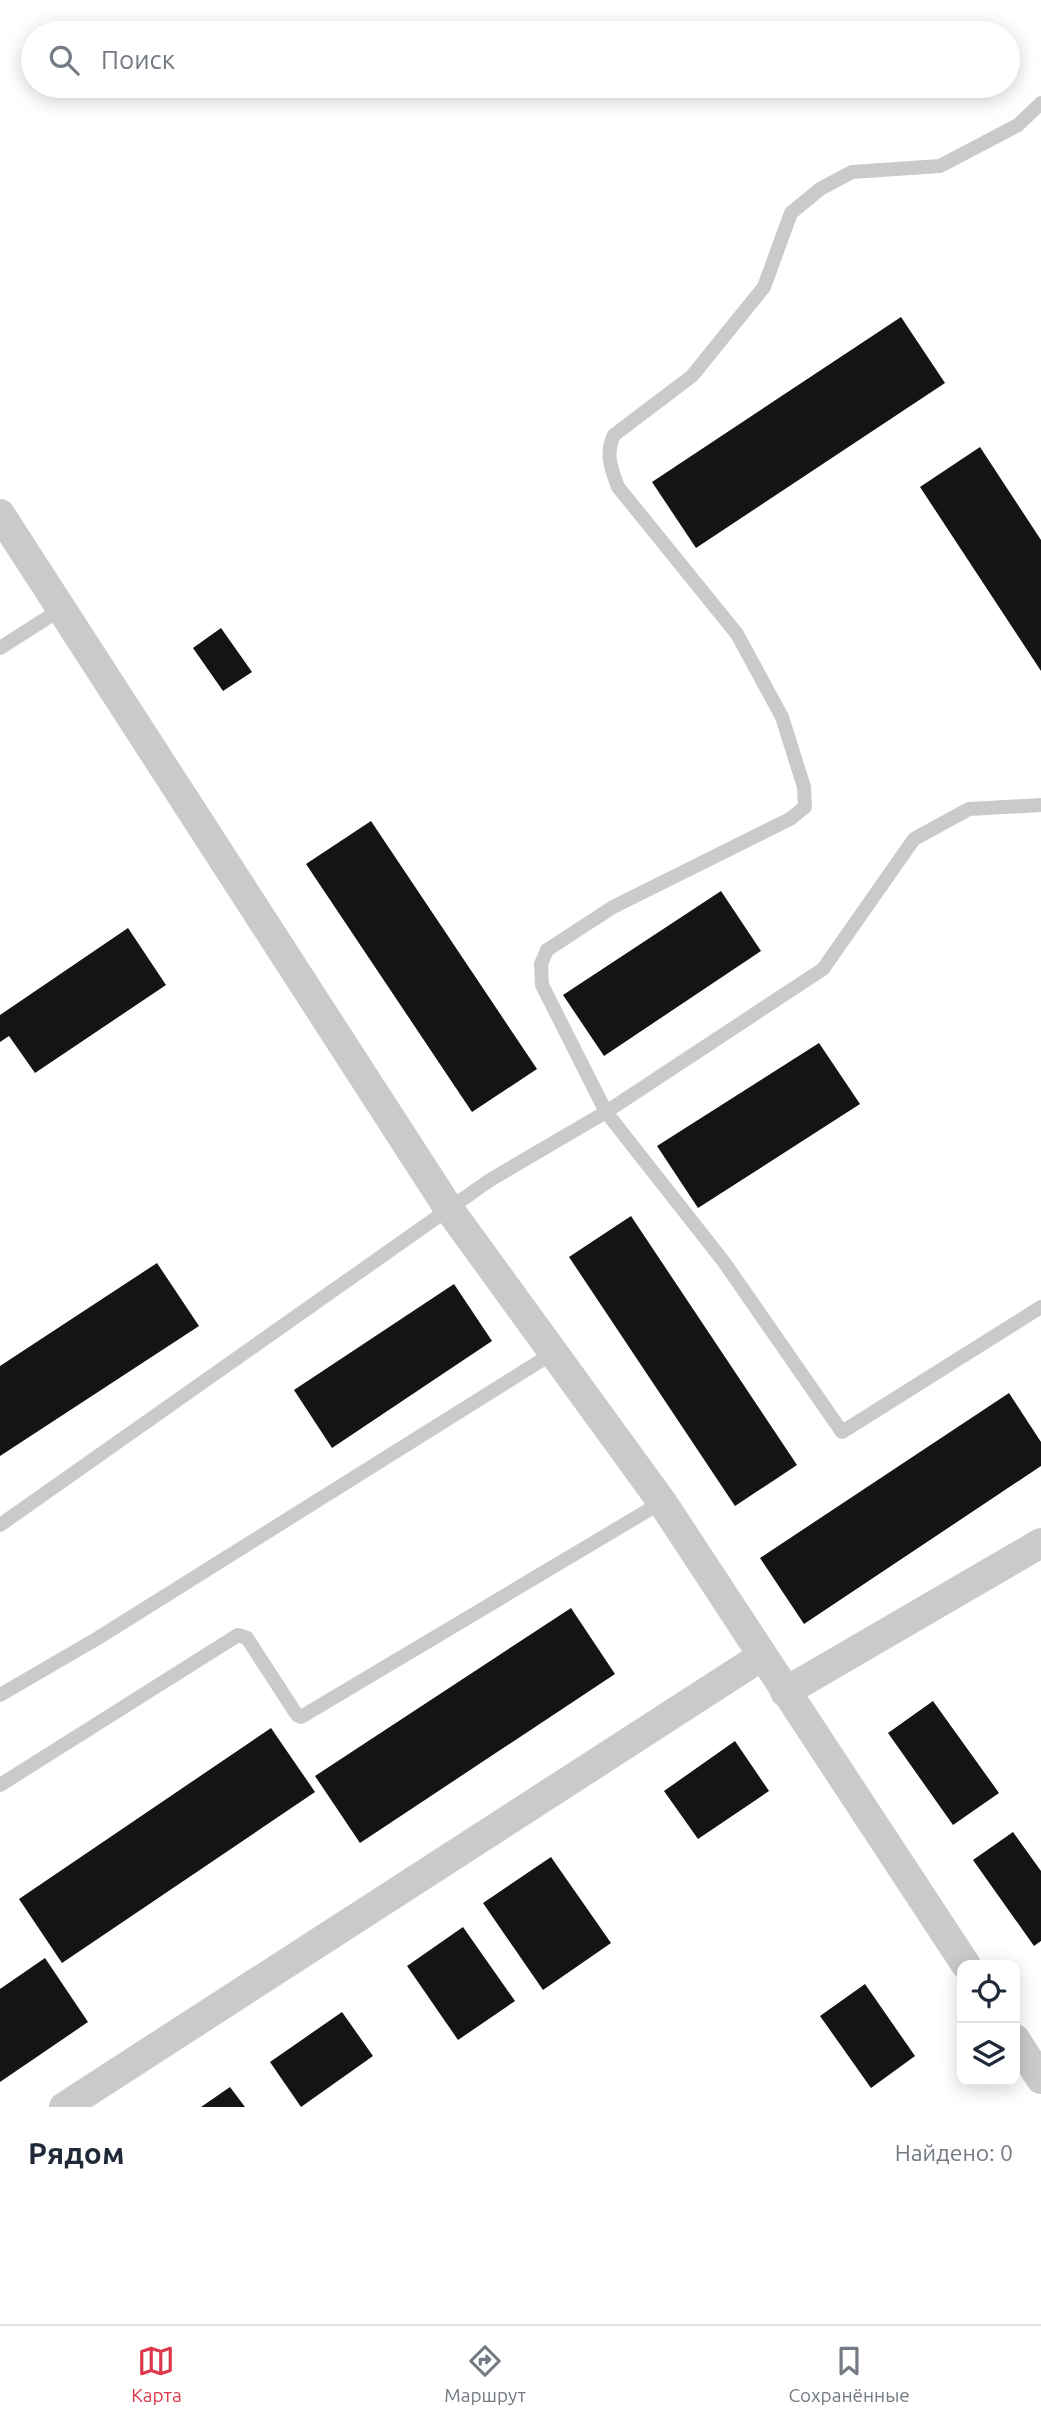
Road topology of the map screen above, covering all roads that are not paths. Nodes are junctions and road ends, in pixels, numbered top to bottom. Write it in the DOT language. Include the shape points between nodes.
graph roads {
  1 [pos="1041,103"];
  2 [pos="0,514"];
  3 [pos="61,609"];
  4 [pos="0,648"];
  5 [pos="1041,805"];
  6 [pos="606,1112"];
  7 [pos="449,1209"];
  8 [pos="1041,1307"];
  9 [pos="553,1353"];
  10 [pos="662,1502"];
  11 [pos="0,1525"];
  12 [pos="1041,1543"];
  13 [pos="762,1656"];
  14 [pos="785,1692"];
  15 [pos="0,1695"];
  16 [pos="0,1785"];
  17 [pos="963,1960"];
  18 [pos="1020,2046"];
  19 [pos="1041,2078"];
  20 [pos="64,2107"];
  1 -- 6 [label="lane" via="1018,125 940,166 852,172 820,188 791,213 764,287 692,376 614,435 609,445 618,487 737,634 782,717 806,807 613,906 547,950 541,964 542,985"];
  2 -- 3 [label="street"];
  3 -- 4 [label="lane"];
  3 -- 7 [label="street"];
  5 -- 6 [label="lane" via="969,808 914,839 824,970"];
  6 -- 7 [label="lane"];
  6 -- 8 [label="lane" via="724,1262 842,1432"];
  7 -- 9 [label="street"];
  7 -- 11 [label="lane"];
  9 -- 10 [label="street"];
  9 -- 15 [label="lane" via="98,1639"];
  10 -- 13 [label="street"];
  10 -- 16 [label="lane" via="300,1717 247,1639 237,1635"];
  12 -- 14 [label="street"];
  13 -- 14 [label="street"];
  13 -- 20 [label="street"];
  14 -- 17 [label="street"];
  18 -- 19 [label="street"];
}
